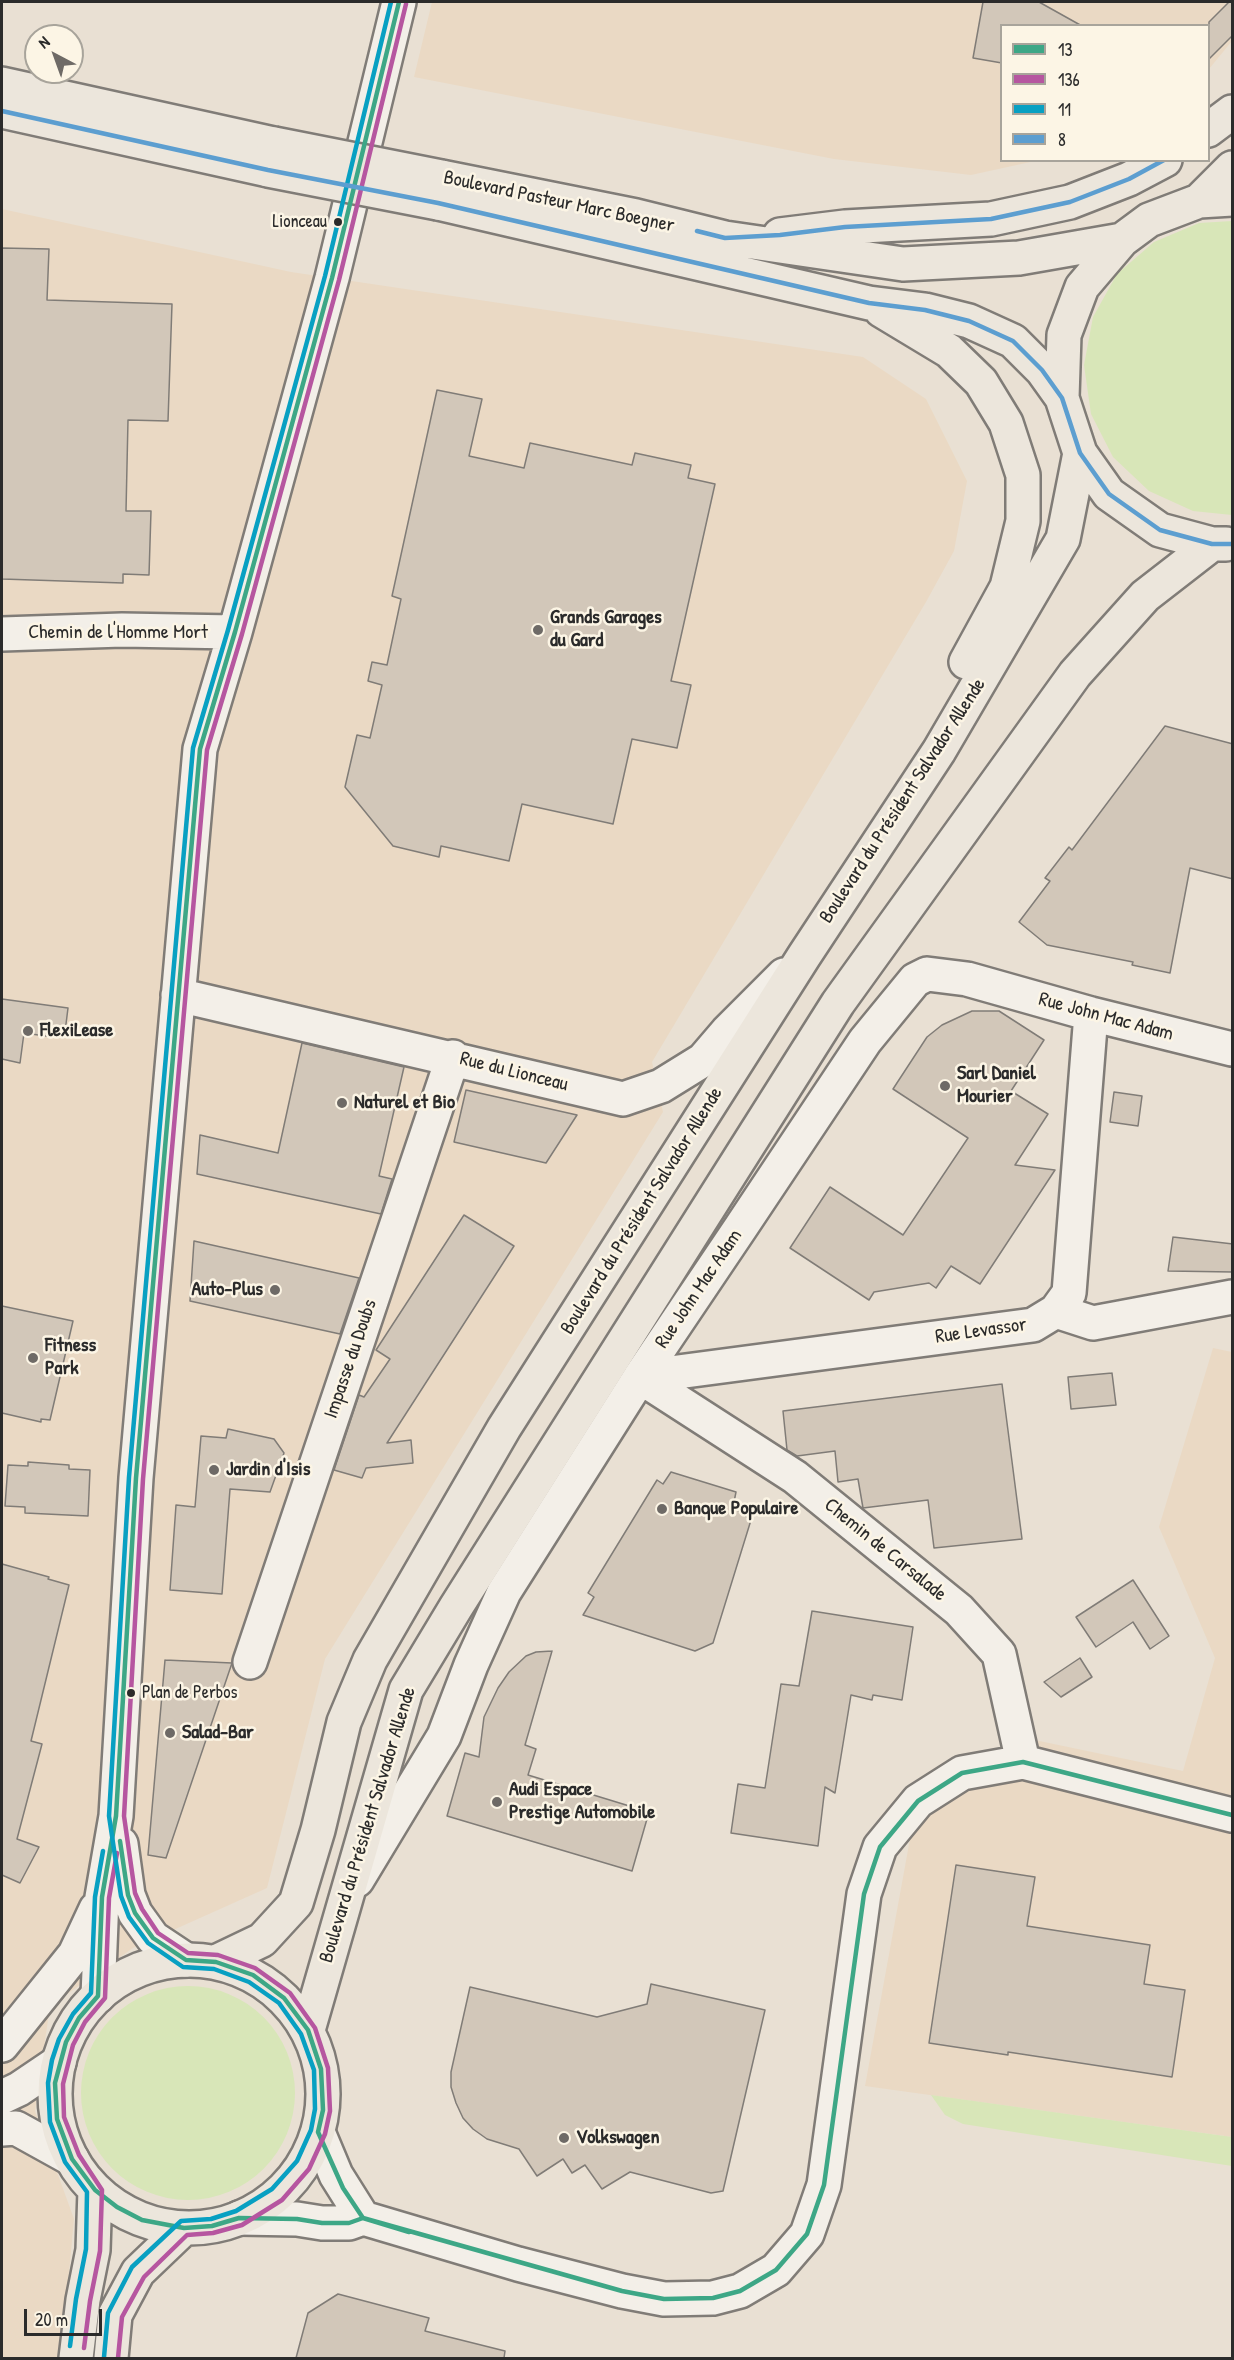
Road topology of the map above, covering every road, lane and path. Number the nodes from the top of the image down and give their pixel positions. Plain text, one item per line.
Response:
1 (399, 2) edge
2 (2, 84) edge
3 (2, 111) edge
4 (1233, 112) edge
5 (1210, 129) edge
6 (271, 157) junction
7 (1161, 162) edge
8 (1233, 168) edge
9 (440, 190) junction
10 (1233, 199) edge
11 (1199, 201) junction
12 (725, 238) junction
13 (1122, 240) junction
14 (869, 303) junction
15 (1062, 398) junction
16 (1080, 453) junction
17 (1222, 544) edge
18 (235, 632) junction
19 (2, 634) edge
20 (939, 752) junction
21 (804, 956) junction
22 (178, 995) junction
23 (1091, 1014) junction
24 (1233, 1049) edge
25 (453, 1057) junction
26 (1233, 1297) edge
27 (1056, 1311) junction
28 (640, 1377) junction
29 (250, 1662) dead end
30 (1023, 1762) junction
31 (1233, 1815) edge
32 (116, 1816) junction
33 (102, 1897) junction
34 (345, 1899) junction
35 (201, 1961) junction
36 (98, 1996) junction
37 (308, 2030) junction
38 (2, 2045) edge
39 (59, 2062) junction
40 (2, 2097) edge
41 (2, 2129) edge
42 (318, 2132) junction
43 (72, 2159) junction
44 (95, 2190) junction
45 (239, 2218) junction
46 (363, 2218) junction
47 (184, 2228) junction
48 (76, 2358) edge
49 (111, 2358) edge

1 - 18 street
2 - 6 main road, Boulevard Pasteur Marc Boegner
3 - 6 main road, Boulevard Pasteur Marc Boegner
4 - 5 main road
6 - 9 main road, Boulevard Pasteur Marc Boegner, bridge
7 - 12 main road
8 - 11 main road
9 - 12 main road, Boulevard Pasteur Marc Boegner
9 - 14 main road, Boulevard Pasteur Marc Boegner
10 - 11 main road
11 - 13 main road
12 - 13 main road, Boulevard Pasteur Marc Boegner
13 - 15 main road
14 - 15 main road, Boulevard Pasteur Marc Boegner
14 - 20 main road
15 - 16 main road
16 - 17 main road
16 - 20 main road, Boulevard du Président Salvador Allende
17 - 34 main road, Boulevard du Président Salvador Allende
18 - 19 street, Chemin de l'Homme Mort
18 - 22 street
20 - 21 main road, Boulevard du Président Salvador Allende
21 - 25 street, Rue du Lionceau
21 - 35 main road, Boulevard du Président Salvador Allende
22 - 25 street, Rue du Lionceau
22 - 32 street
23 - 24 street, Rue John Mac Adam
23 - 27 street
23 - 28 street, Rue John Mac Adam
25 - 29 street, Impasse du Doubs
26 - 27 street
27 - 28 street, Rue Levassor
28 - 30 street, Chemin de Carsalade
28 - 34 street, Rue John Mac Adam
30 - 31 street
30 - 46 street
32 - 33 street
32 - 35 street
33 - 36 street
33 - 38 street
34 - 37 main road, Boulevard du Président Salvador Allende
35 - 36 main road
35 - 37 main road
36 - 39 main road
37 - 42 main road
39 - 40 street
39 - 43 main road
41 - 43 street
42 - 45 main road
42 - 46 street
43 - 44 main road
44 - 47 main road
44 - 48 main road
45 - 46 street
45 - 47 main road
47 - 49 main road

